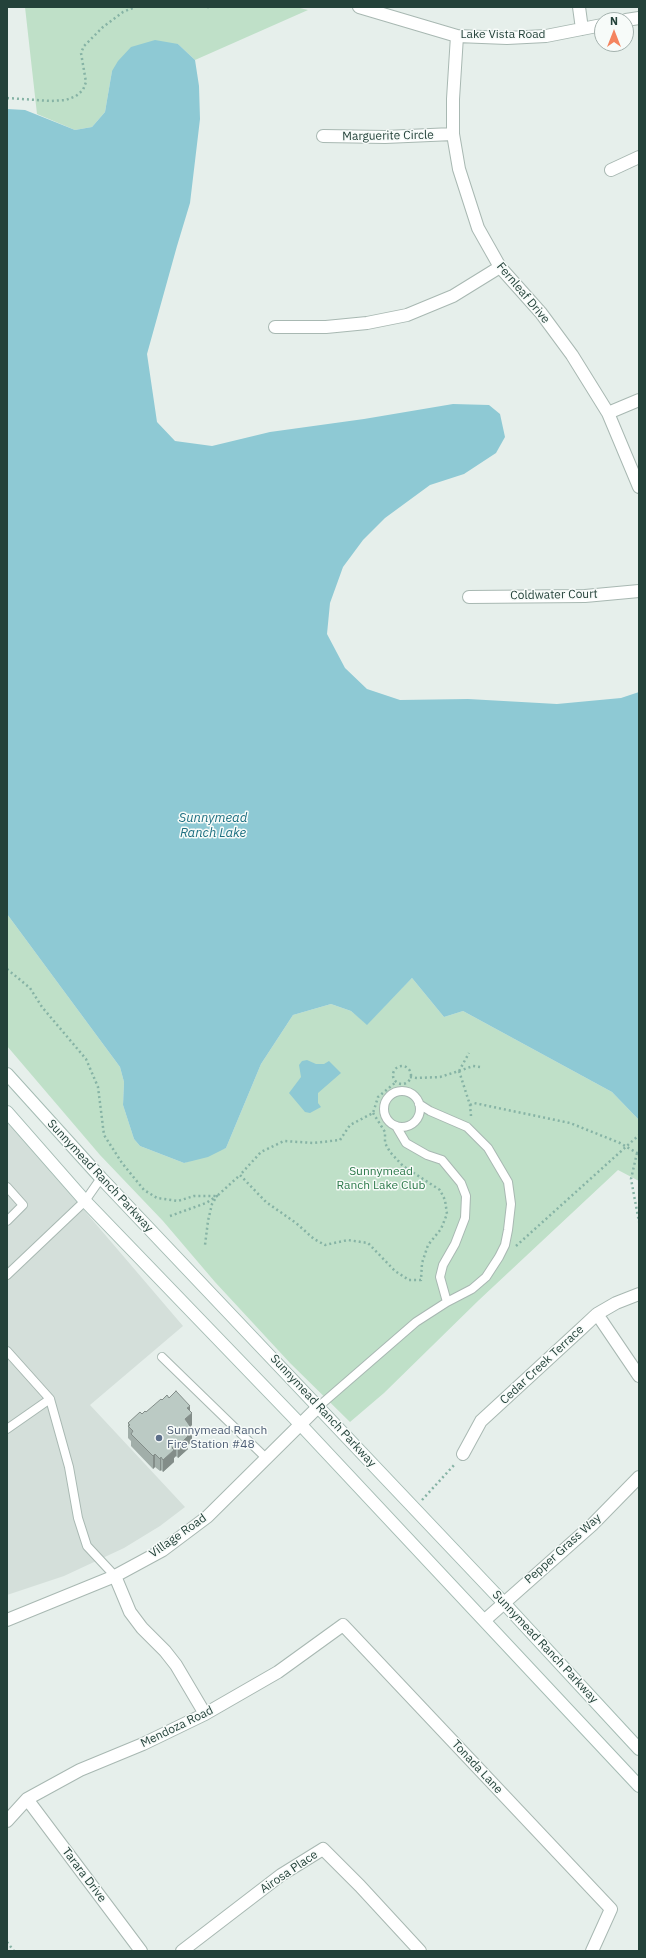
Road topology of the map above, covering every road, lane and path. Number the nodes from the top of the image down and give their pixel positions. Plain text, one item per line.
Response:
1 (135, 7) edge
2 (206, 7) edge
3 (212, 7) edge
4 (359, 7) edge
5 (579, 7) edge
6 (594, 27) edge
7 (582, 29) junction
8 (457, 36) junction
9 (7, 98) edge
10 (454, 134) junction
11 (323, 136) dead end
12 (639, 157) edge
13 (611, 170) dead end
14 (500, 267) junction
15 (275, 326) dead end
16 (639, 400) edge
17 (608, 413) junction
18 (639, 487) edge
19 (639, 591) edge
20 (469, 596) dead end
21 (7, 969) edge
22 (469, 1053) dead end
23 (480, 1067) dead end
24 (459, 1071) junction
25 (7, 1074) edge
26 (410, 1077) junction
27 (396, 1082) junction
28 (420, 1104) junction
29 (470, 1105) junction
30 (7, 1112) edge
31 (373, 1112) junction
32 (471, 1116) dead end
33 (396, 1126) junction
34 (639, 1135) edge
35 (627, 1147) junction
36 (638, 1154) edge
37 (240, 1175) junction
38 (101, 1178) junction
39 (7, 1187) edge
40 (217, 1196) junction
41 (85, 1201) junction
42 (170, 1216) dead end
43 (7, 1221) edge
44 (639, 1222) edge
45 (205, 1245) dead end
46 (514, 1247) dead end
47 (7, 1275) edge
48 (639, 1294) edge
49 (448, 1302) junction
50 (597, 1314) junction
51 (7, 1352) edge
52 (162, 1357) dead end
53 (639, 1376) edge
54 (50, 1399) junction
55 (318, 1406) junction
56 (300, 1424) junction
57 (7, 1429) edge
58 (463, 1454) joint
59 (266, 1458) junction
60 (639, 1477) edge
61 (414, 1508) junction
62 (115, 1576) junction
63 (504, 1602) junction
64 (7, 1620) edge
65 (485, 1620) junction
66 (343, 1624) joint
67 (205, 1714) junction
68 (639, 1749) edge
69 (639, 1786) edge
70 (27, 1799) junction
71 (7, 1821) edge
72 (7, 1942) edge
73 (14, 1951) edge
74 (141, 1951) edge
75 (182, 1951) edge
76 (420, 1951) edge
77 (592, 1951) edge

1 - 9 path
2 - 3 path
4 - 8 street, Lake Vista Road
5 - 7 street
6 - 7 street, Lake Vista Road
7 - 8 street, Lake Vista Road
8 - 10 street, Fernleaf Drive
10 - 11 street, Marguerite Circle
10 - 14 street, Fernleaf Drive
12 - 13 street
14 - 15 street
14 - 17 street, Fernleaf Drive
16 - 17 street
17 - 18 street, Fernleaf Drive
19 - 20 street, Coldwater Court
21 - 40 path
22 - 24 path
23 - 24 path
24 - 26 path
24 - 29 path
25 - 38 street, Sunnymead Ranch Parkway
26 - 27 path
26 - 27 path
27 - 31 path
28 - 33 lane
28 - 33 lane
28 - 49 lane
29 - 32 path
29 - 35 path
30 - 41 street
31 - 37 path
31 - 37 path
33 - 49 lane
34 - 35 path
35 - 36 path
35 - 46 path
36 - 44 path
37 - 40 path
38 - 41 lane
38 - 55 street, Sunnymead Ranch Parkway
39 - 43 lane
40 - 42 path
40 - 45 path
41 - 47 lane
41 - 56 street
48 - 50 street, Cedar Creek Terrace
49 - 55 lane
50 - 53 street
50 - 58 street, Cedar Creek Terrace
51 - 54 lane
52 - 59 lane
54 - 57 lane
54 - 62 lane
55 - 56 street, Village Road
55 - 61 street, Sunnymead Ranch Parkway
56 - 59 street, Village Road
56 - 65 street
58 - 61 path
59 - 62 street, Village Road
60 - 63 street, Pepper Grass Way
61 - 63 street, Sunnymead Ranch Parkway
62 - 64 street, Village Road
62 - 67 street
63 - 65 street, Pepper Grass Way
63 - 68 street, Sunnymead Ranch Parkway
65 - 69 street
66 - 67 street, Mendoza Road
66 - 77 street, Tonada Lane
67 - 70 street, Mendoza Road
70 - 71 street, Mendoza Road
70 - 74 street, Tarara Drive
72 - 73 path
75 - 76 street, Airosa Place

